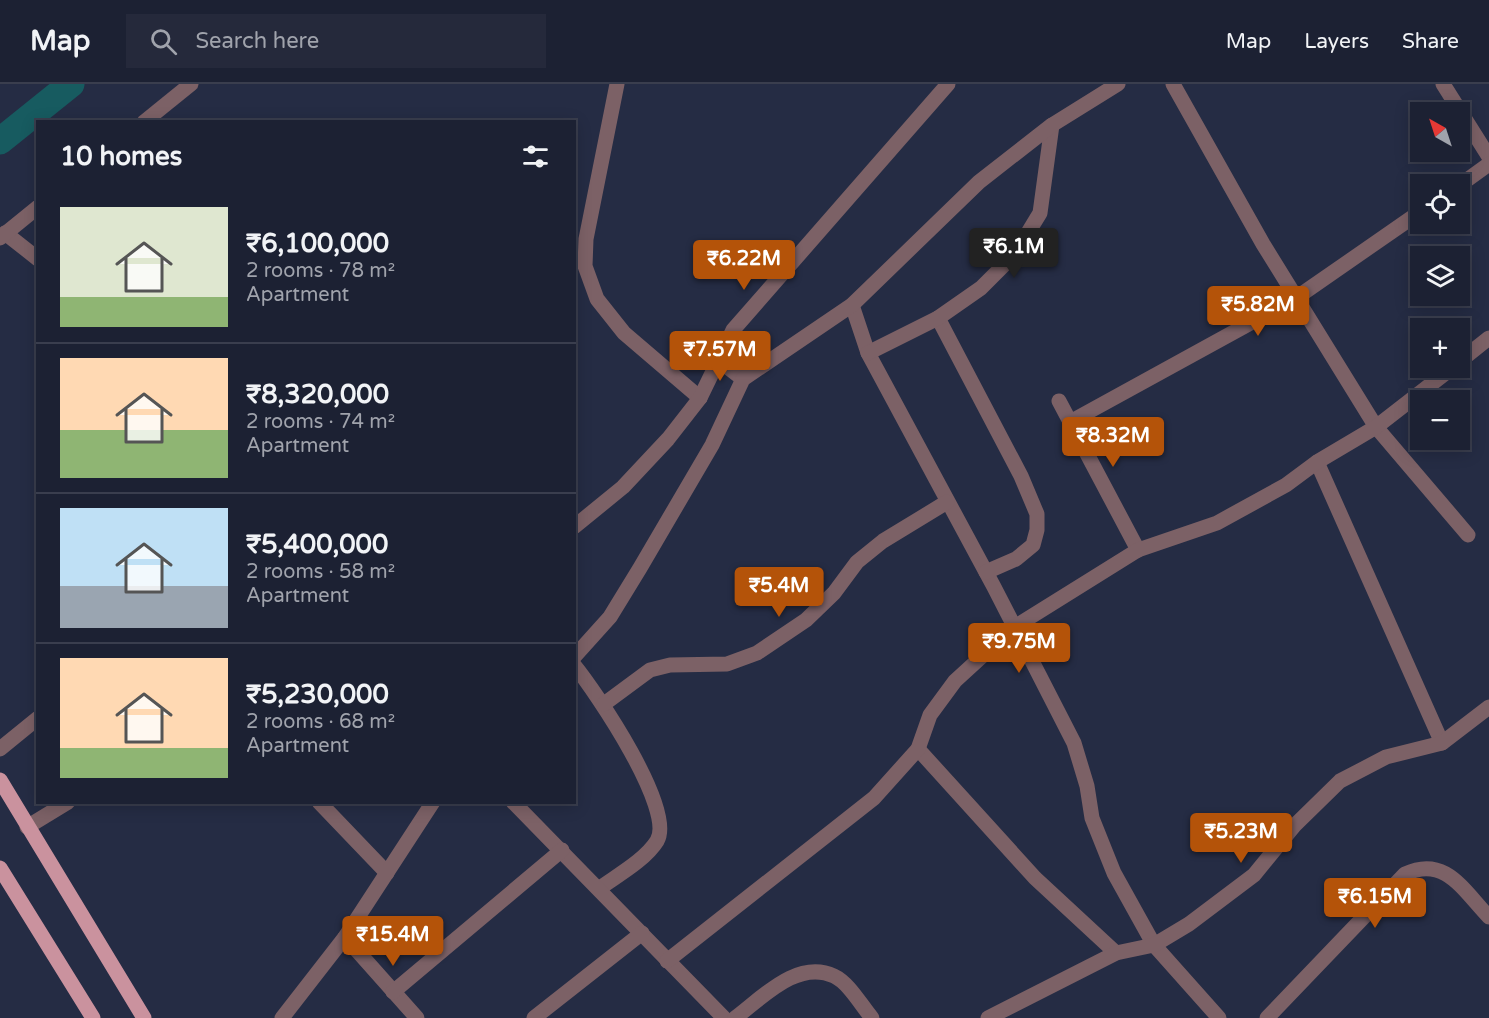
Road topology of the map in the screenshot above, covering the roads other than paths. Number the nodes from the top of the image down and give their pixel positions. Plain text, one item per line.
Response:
1 (191, 84) edge
2 (617, 84) edge
3 (948, 84) edge
4 (1118, 84) edge
5 (1173, 84) edge
6 (1443, 84) edge
7 (146, 120) edge
8 (1052, 125) junction
9 (1489, 158) edge
10 (1489, 164) edge
11 (1470, 178) edge
12 (36, 209) edge
13 (1410, 219) edge
14 (3, 235) edge
15 (36, 258) edge
16 (1296, 298) junction
17 (852, 305) junction
18 (938, 318) junction
19 (1489, 338) edge
20 (868, 353) junction
21 (1470, 354) edge
22 (717, 359) junction
23 (1439, 378) edge
24 (743, 379) junction
25 (700, 398) junction
26 (1059, 401) dead end
27 (1070, 422) junction
28 (1376, 427) junction
29 (1317, 462) junction
30 (947, 502) junction
31 (576, 526) edge
32 (1468, 535) dead end
33 (1138, 550) junction
34 (986, 572) junction
35 (1013, 628) junction
36 (576, 655) edge
37 (576, 668) edge
38 (604, 704) junction
39 (1489, 707) edge
40 (36, 720) edge
41 (1442, 743) junction
42 (0, 749) edge
43 (918, 749) junction
44 (0, 780) edge
45 (65, 804) edge
46 (321, 804) edge
47 (432, 804) edge
48 (515, 804) edge
49 (27, 827) junction
50 (562, 850) junction
51 (0, 868) edge
52 (387, 873) junction
53 (600, 888) junction
54 (1489, 918) edge
55 (642, 933) junction
56 (345, 937) junction
57 (1154, 945) junction
58 (1116, 953) junction
59 (667, 961) junction
60 (393, 992) junction
61 (994, 1017) edge
62 (93, 1018) edge
63 (144, 1018) edge
64 (282, 1018) edge
65 (417, 1018) edge
66 (534, 1018) edge
67 (724, 1018) edge
68 (735, 1018) edge
69 (872, 1018) edge
70 (1219, 1018) edge
71 (1267, 1018) edge

1 - 7 street
2 - 25 street
3 - 22 street
4 - 8 street
5 - 16 street
6 - 9 street
8 - 17 street
8 - 18 street
10 - 11 street
12 - 14 street
13 - 16 street
14 - 15 street
16 - 27 street
16 - 28 street
17 - 20 street
17 - 24 street
18 - 20 street
18 - 34 street
19 - 21 street
20 - 30 street
22 - 24 street
22 - 25 street
23 - 28 street
24 - 36 street
25 - 31 street
26 - 27 street
27 - 33 street
28 - 29 street
28 - 32 street
29 - 33 street
29 - 41 street
30 - 34 street
30 - 38 street
33 - 35 street
34 - 35 street
35 - 43 street
35 - 57 street
37 - 38 street
38 - 53 street
39 - 41 street
40 - 42 street
41 - 57 street
43 - 58 street
43 - 59 street
44 - 49 main road
45 - 49 street
46 - 52 street
47 - 52 street
48 - 50 street
49 - 63 main road
50 - 53 street
50 - 60 street
51 - 62 main road
52 - 56 street
53 - 55 street
54 - 71 street
55 - 59 street
55 - 66 street
56 - 60 street
56 - 64 street
57 - 58 street
57 - 70 street
58 - 61 street
59 - 67 street
60 - 65 street
68 - 69 street

